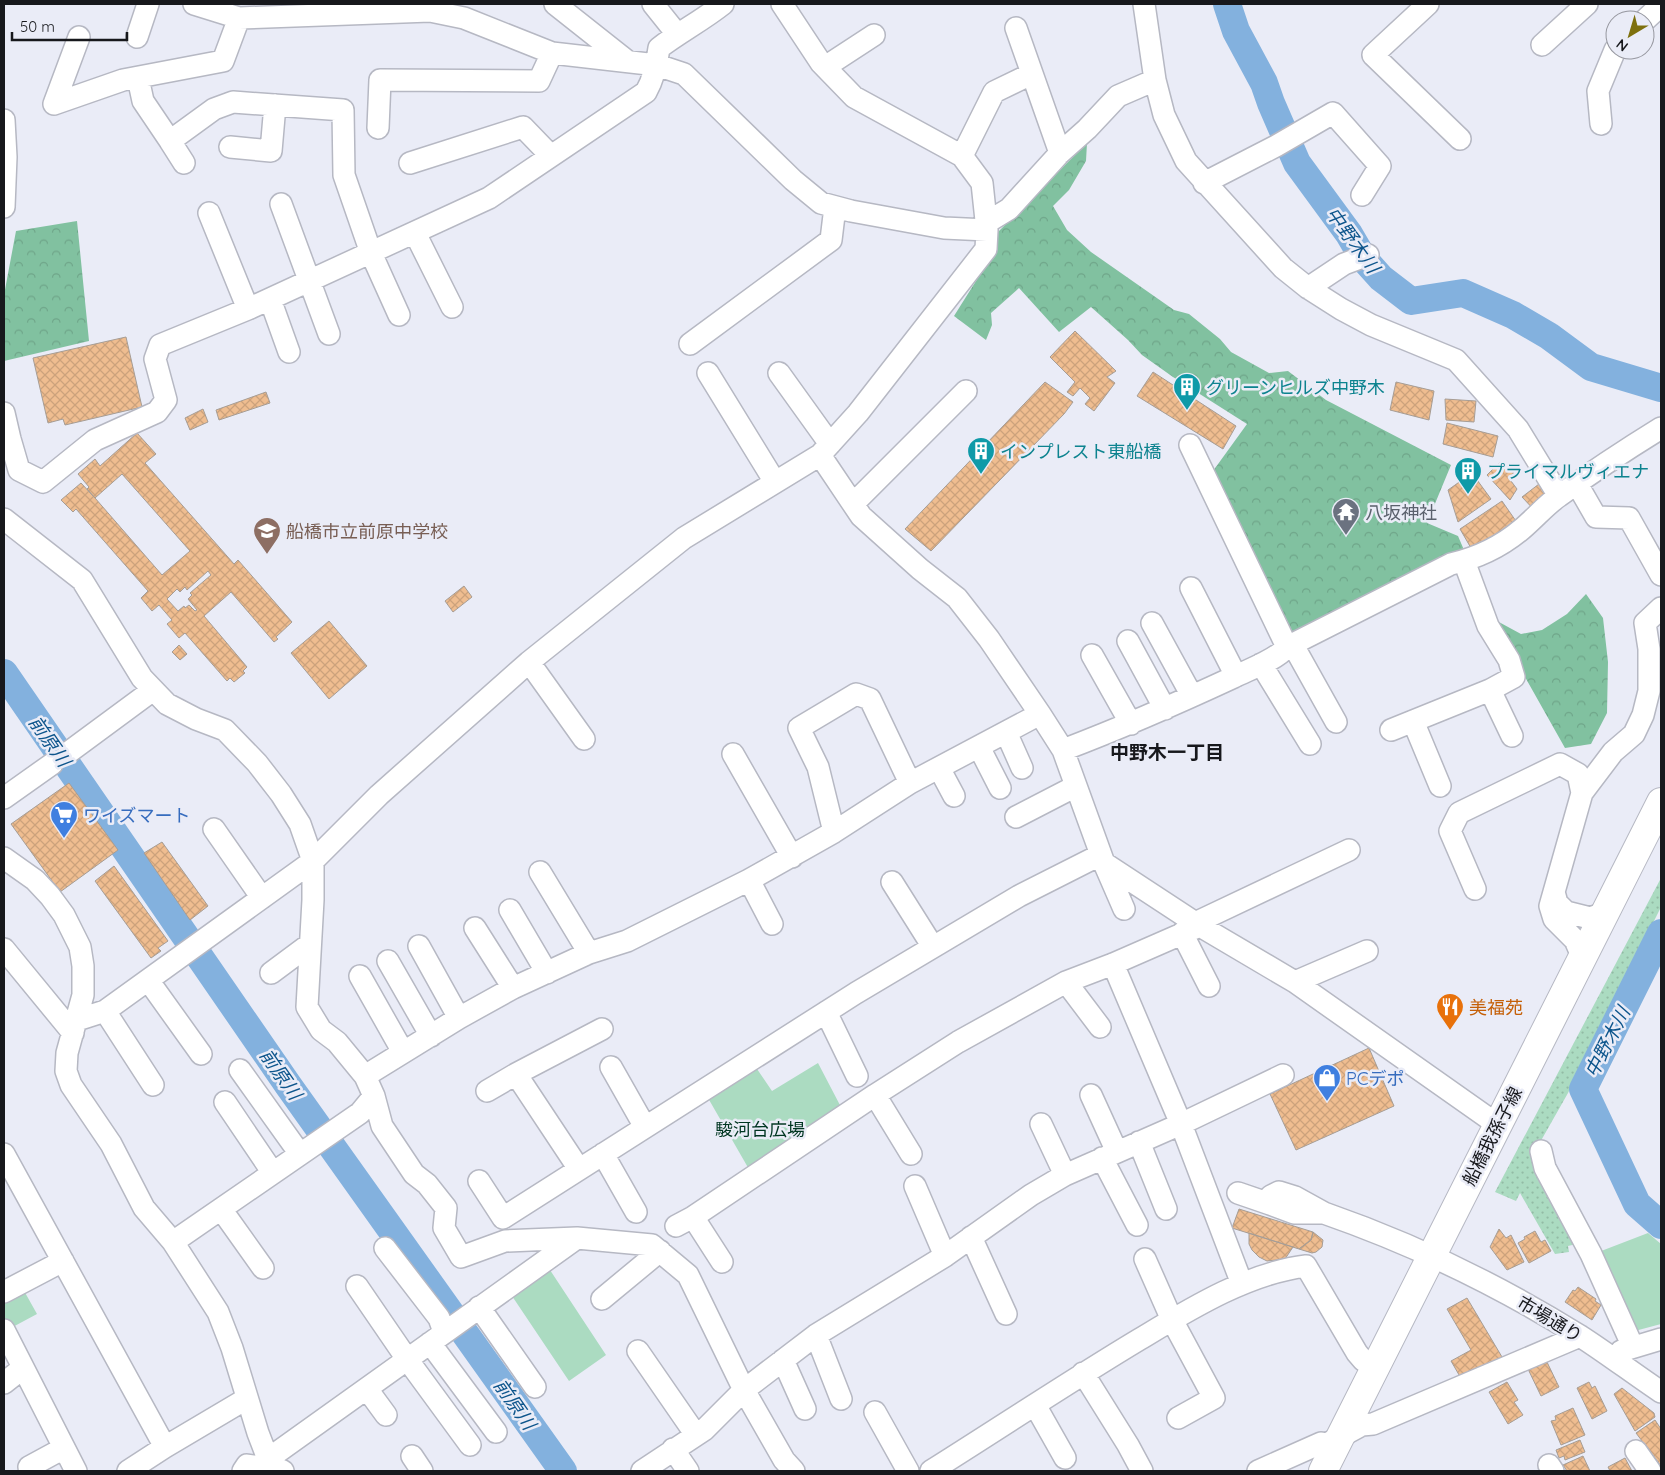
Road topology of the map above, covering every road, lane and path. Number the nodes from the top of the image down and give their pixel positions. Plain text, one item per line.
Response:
1 (148, 4) edge
2 (194, 4) edge
3 (555, 4) edge
4 (653, 4) edge
5 (782, 4) edge
6 (1144, 4) edge
7 (1428, 4) edge
8 (1587, 4) edge
9 (713, 7) edge
10 (425, 8) edge
11 (239, 18) junction
12 (1016, 28) dead end
13 (677, 34) junction
14 (874, 35) dead end
15 (78, 37) dead end
16 (137, 37) dead end
17 (1542, 45) dead end
18 (552, 53) junction
19 (1611, 60) edge
20 (627, 61) junction
21 (657, 65) junction
22 (825, 67) junction
23 (1031, 74) junction
24 (138, 78) junction
25 (1155, 80) junction
26 (275, 105) junction
27 (4, 120) edge
28 (1601, 124) dead end
29 (378, 128) dead end
30 (1460, 139) dead end
31 (170, 141) junction
32 (230, 147) dead end
33 (1060, 153) junction
34 (551, 156) junction
35 (962, 156) junction
36 (5, 157) edge
37 (410, 162) dead end
38 (184, 163) dead end
39 (1204, 183) junction
40 (1362, 195) dead end
41 (281, 204) dead end
42 (4, 207) edge
43 (835, 207) junction
44 (208, 213) dead end
45 (987, 226) junction
46 (415, 233) junction
47 (371, 253) junction
48 (1362, 257) dead end
49 (309, 282) junction
50 (1308, 288) junction
51 (270, 299) junction
52 (452, 307) dead end
53 (248, 309) junction
54 (399, 315) dead end
55 (329, 334) dead end
56 (690, 344) dead end
57 (289, 352) dead end
58 (708, 373) dead end
59 (780, 373) dead end
60 (966, 392) dead end
61 (4, 413) edge
62 (1661, 428) edge
63 (1190, 445) dead end
64 (825, 449) junction
65 (775, 482) junction
66 (1577, 484) junction
67 (1559, 496) junction
68 (853, 504) junction
69 (4, 519) edge
70 (1464, 561) junction
71 (1661, 575) edge
72 (1191, 588) dead end
73 (1661, 608) edge
74 (1152, 623) dead end
75 (1128, 641) dead end
76 (1290, 646) junction
77 (1092, 655) dead end
78 (529, 662) junction
79 (1261, 664) junction
80 (1236, 676) junction
81 (153, 690) junction
82 (1490, 690) junction
83 (1192, 696) junction
84 (1165, 709) junction
85 (1040, 714) junction
86 (1413, 721) junction
87 (1336, 722) dead end
88 (1131, 724) junction
89 (1391, 730) dead end
90 (1006, 732) junction
91 (1512, 736) dead end
92 (584, 739) dead end
93 (1310, 744) dead end
94 (979, 747) junction
95 (1062, 750) junction
96 (733, 754) dead end
97 (939, 768) junction
98 (1022, 768) dead end
99 (910, 783) junction
100 (1076, 786) junction
101 (1440, 786) dead end
102 (1000, 788) dead end
103 (1582, 792) junction
104 (954, 796) dead end
105 (4, 798) edge
106 (1661, 802) edge
107 (1016, 817) dead end
108 (214, 829) dead end
109 (834, 832) junction
110 (1349, 850) dead end
111 (792, 857) junction
112 (4, 858) edge
113 (1102, 859) junction
114 (314, 861) junction
115 (540, 872) dead end
116 (749, 880) junction
117 (892, 882) dead end
118 (1475, 889) dead end
119 (1554, 889) junction
120 (262, 898) junction
121 (1124, 909) dead end
122 (510, 910) dead end
123 (1605, 913) junction
124 (772, 924) dead end
125 (1192, 927) junction
126 (475, 928) dead end
127 (310, 944) junction
128 (419, 946) dead end
129 (933, 947) junction
130 (4, 949) edge
131 (1367, 951) dead end
132 (589, 953) junction
133 (1582, 956) junction
134 (388, 961) dead end
135 (1113, 964) junction
136 (270, 973) dead end
137 (547, 974) junction
138 (360, 976) dead end
139 (148, 980) junction
140 (1066, 982) junction
141 (1296, 982) junction
142 (1209, 986) dead end
143 (513, 988) junction
144 (104, 1011) junction
145 (826, 1012) junction
146 (459, 1018) junction
147 (75, 1026) junction
148 (1100, 1027) dead end
149 (602, 1029) dead end
150 (431, 1036) junction
151 (403, 1052) junction
152 (201, 1054) dead end
153 (611, 1067) dead end
154 (240, 1070) dead end
155 (516, 1074) junction
156 (1283, 1075) dead end
157 (366, 1076) junction
158 (857, 1076) dead end
159 (153, 1085) dead end
160 (487, 1091) dead end
161 (875, 1095) junction
162 (1091, 1095) dead end
163 (374, 1096) junction
164 (225, 1102) dead end
165 (1041, 1124) dead end
166 (1181, 1124) junction
167 (1498, 1125) junction
168 (645, 1127) junction
169 (1139, 1142) junction
170 (308, 1149) junction
171 (1541, 1151) dead end
172 (4, 1154) edge
173 (603, 1154) junction
174 (911, 1154) dead end
175 (1110, 1155) junction
176 (579, 1169) junction
177 (273, 1173) junction
178 (1065, 1175) junction
179 (479, 1181) dead end
180 (915, 1186) dead end
181 (1238, 1193) dead end
182 (222, 1209) junction
183 (1166, 1209) dead end
184 (636, 1212) dead end
185 (1137, 1226) dead end
186 (971, 1237) junction
187 (577, 1238) junction
188 (173, 1242) junction
189 (385, 1248) dead end
190 (660, 1251) junction
191 (945, 1256) junction
192 (1432, 1257) junction
193 (1145, 1259) dead end
194 (62, 1261) junction
195 (722, 1262) dead end
196 (262, 1268) dead end
197 (1242, 1284) junction
198 (357, 1286) dead end
199 (4, 1292) edge
200 (602, 1299) dead end
201 (1006, 1314) dead end
202 (1172, 1320) junction
203 (453, 1326) junction
204 (4, 1330) edge
205 (816, 1335) junction
206 (1580, 1336) junction
207 (1661, 1339) edge
208 (1633, 1347) junction
209 (638, 1352) dead end
210 (1607, 1355) junction
211 (407, 1360) junction
212 (783, 1360) junction
213 (23, 1368) junction
214 (1374, 1368) junction
215 (1083, 1373) junction
216 (4, 1383) edge
217 (535, 1387) dead end
218 (367, 1389) junction
219 (744, 1390) junction
220 (1661, 1392) edge
221 (246, 1399) junction
222 (841, 1399) dead end
223 (1035, 1406) junction
224 (805, 1409) dead end
225 (876, 1412) dead end
226 (386, 1415) dead end
227 (1178, 1418) dead end
228 (496, 1432) dead end
229 (696, 1435) junction
230 (1341, 1436) junction
231 (470, 1445) dead end
232 (165, 1447) junction
233 (64, 1448) junction
234 (673, 1449) junction
235 (1636, 1451) dead end
236 (1065, 1458) dead end
237 (275, 1466) edge
238 (29, 1467) dead end
239 (76, 1471) edge
240 (128, 1471) edge
241 (243, 1471) edge
242 (642, 1471) edge
243 (688, 1471) edge
244 (794, 1471) edge
245 (908, 1471) edge
246 (932, 1471) edge
247 (1142, 1471) edge
248 (1258, 1471) edge
249 (1323, 1471) edge
250 (1650, 1471) edge

1 - 16 street
2 - 11 street
3 - 20 street
4 - 13 street
5 - 22 street
6 - 25 street
7 - 30 street
8 - 17 street
9 - 13 street
10 - 11 street
10 - 18 street
11 - 24 street
12 - 23 street
13 - 21 street
14 - 22 street
15 - 24 street
18 - 20 street
18 - 29 street
19 - 28 street
20 - 21 street
21 - 34 street
21 - 43 street
22 - 35 street
23 - 33 street
23 - 35 street
24 - 31 street
25 - 33 street
25 - 39 street
26 - 31 street
26 - 32 street
26 - 47 street
27 - 36 street
31 - 38 street
33 - 45 street
34 - 37 street
34 - 46 street
35 - 45 street
36 - 42 street
39 - 40 street
39 - 50 street
41 - 49 street
43 - 45 street
43 - 56 street
44 - 53 street
45 - 64 street
46 - 47 street
46 - 52 street
47 - 49 street
47 - 54 street
48 - 50 street
49 - 51 street
49 - 55 street
50 - 67 street
51 - 53 street
51 - 57 street
53 - 61 street
58 - 65 street
59 - 64 street
60 - 68 street
62 - 66 street
63 - 76 street
64 - 65 street
64 - 68 street
65 - 78 street
66 - 67 street
66 - 71 street
67 - 70 street
68 - 85 street
69 - 81 street
70 - 76 street
70 - 82 street
72 - 80 street
73 - 103 street
74 - 83 street
75 - 84 street
76 - 79 street
76 - 87 street
77 - 88 street
78 - 92 street
78 - 114 street
79 - 80 street
79 - 93 street
80 - 83 street
81 - 105 street
81 - 114 street
82 - 86 street
82 - 91 street
83 - 84 street
84 - 88 street
85 - 90 street
85 - 95 street
86 - 89 street
86 - 101 street
88 - 95 street
90 - 94 street
90 - 98 street
94 - 97 street
94 - 102 street
95 - 100 street
96 - 111 street
97 - 99 street
97 - 104 street
99 - 109 street
99 - 109 street
100 - 107 street
100 - 113 street
103 - 118 street
103 - 119 street
106 - 123 main road, 船橋我孫子線
108 - 120 street
109 - 111 street
110 - 125 street
111 - 116 street
112 - 147 street
113 - 121 street
113 - 125 street
113 - 129 street
114 - 120 street
114 - 127 street
115 - 132 street
116 - 124 street
116 - 132 street
117 - 129 street
119 - 123 street
119 - 133 street
120 - 139 street
122 - 137 street
123 - 133 main road, 船橋我孫子線
125 - 135 street
125 - 141 street
125 - 142 street
126 - 143 street
127 - 136 street
127 - 157 street
128 - 146 street
129 - 145 street
130 - 147 street
131 - 141 street
132 - 137 street
133 - 167 main road, 船橋我孫子線
134 - 150 street
135 - 140 street
135 - 166 street
137 - 143 street
138 - 151 street
139 - 144 street
139 - 152 street
140 - 148 street
140 - 161 street
141 - 167 street
143 - 146 street
144 - 147 street
144 - 159 street
145 - 158 street
145 - 168 street
146 - 150 street
147 - 188 street
149 - 155 street
150 - 151 street
151 - 157 street
153 - 168 street
154 - 170 street
155 - 160 street
155 - 176 street
156 - 166 street
157 - 163 street
161 - 174 street
161 - 195 street
162 - 175 street
163 - 170 street
163 - 187 street
164 - 177 street
165 - 178 street
166 - 169 street
166 - 197 street
167 - 192 main road, 船橋我孫子線
168 - 173 street
169 - 175 street
169 - 183 street
170 - 177 street
171 - 208 street
172 - 194 street
173 - 176 street
173 - 184 street
175 - 178 street
175 - 185 street
176 - 179 street
177 - 182 street
178 - 186 street
180 - 191 street
181 - 192 street, 市場通り
182 - 188 street
182 - 196 street
186 - 191 street
186 - 201 street
187 - 190 street
187 - 203 street
188 - 221 street
189 - 203 street
190 - 200 street
190 - 219 street
191 - 205 street
192 - 206 street, 市場通り
192 - 214 main road, 船橋我孫子線
193 - 202 street
194 - 199 street
194 - 232 street
197 - 202 street
197 - 214 street
198 - 211 street
202 - 215 street
202 - 227 street
203 - 211 street
203 - 217 street
203 - 228 street
204 - 213 street
205 - 212 street
205 - 222 street
206 - 210 street, 市場通り
206 - 230 street
207 - 208 street
208 - 210 street
209 - 229 street
210 - 220 street, 市場通り
211 - 218 street
211 - 231 street
212 - 219 street
212 - 224 street
213 - 216 street
213 - 233 street
214 - 230 main road, 船橋我孫子線
215 - 223 street
215 - 247 street
218 - 226 street
218 - 237 street
219 - 229 street
219 - 244 street
221 - 232 street
221 - 237 street
223 - 236 street
223 - 246 street
225 - 245 street
229 - 234 street
230 - 248 street
230 - 249 main road, 船橋我孫子線
232 - 240 street
233 - 238 street
233 - 239 street
234 - 242 street
234 - 243 street
235 - 250 street
237 - 241 street

